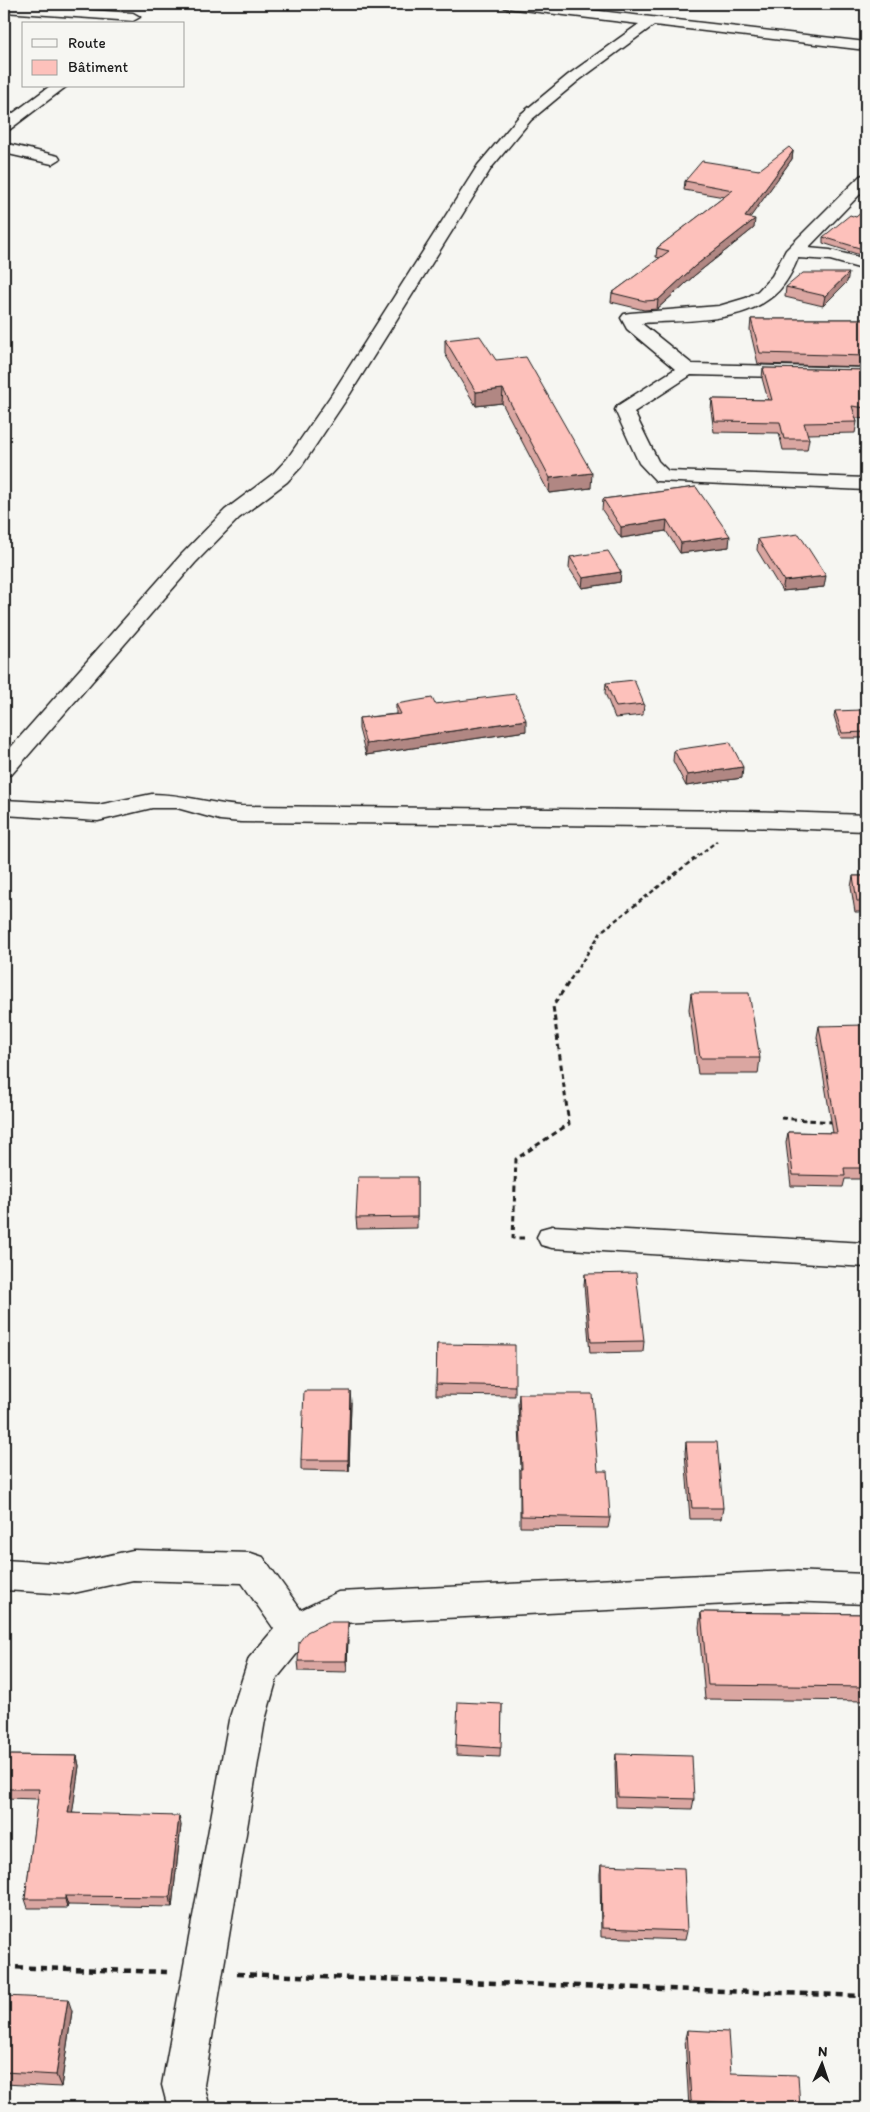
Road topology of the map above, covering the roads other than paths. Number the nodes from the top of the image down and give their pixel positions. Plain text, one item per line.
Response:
1 (506, 4) edge
2 (4, 8) edge
3 (134, 16) edge
4 (653, 20) junction
5 (866, 46) edge
6 (57, 88) edge
7 (4, 127) edge
8 (4, 148) edge
9 (52, 159) dead end
10 (866, 179) edge
11 (792, 254) junction
12 (866, 265) edge
13 (866, 275) edge
14 (847, 276) edge
15 (687, 369) junction
16 (866, 374) edge
17 (866, 484) edge
18 (4, 769) edge
19 (4, 808) edge
20 (866, 823) edge
21 (552, 1237) road end
22 (866, 1255) edge
23 (4, 1574) edge
24 (866, 1589) edge
25 (295, 1630) junction
26 (189, 2108) edge

1 - 4 street
2 - 3 street
4 - 5 street
4 - 18 street
6 - 7 street
8 - 9 street
10 - 11 street
11 - 12 street
11 - 15 street
13 - 14 street
15 - 16 street
15 - 17 street
19 - 20 street
21 - 22 street
23 - 25 street
24 - 25 street
25 - 26 street

